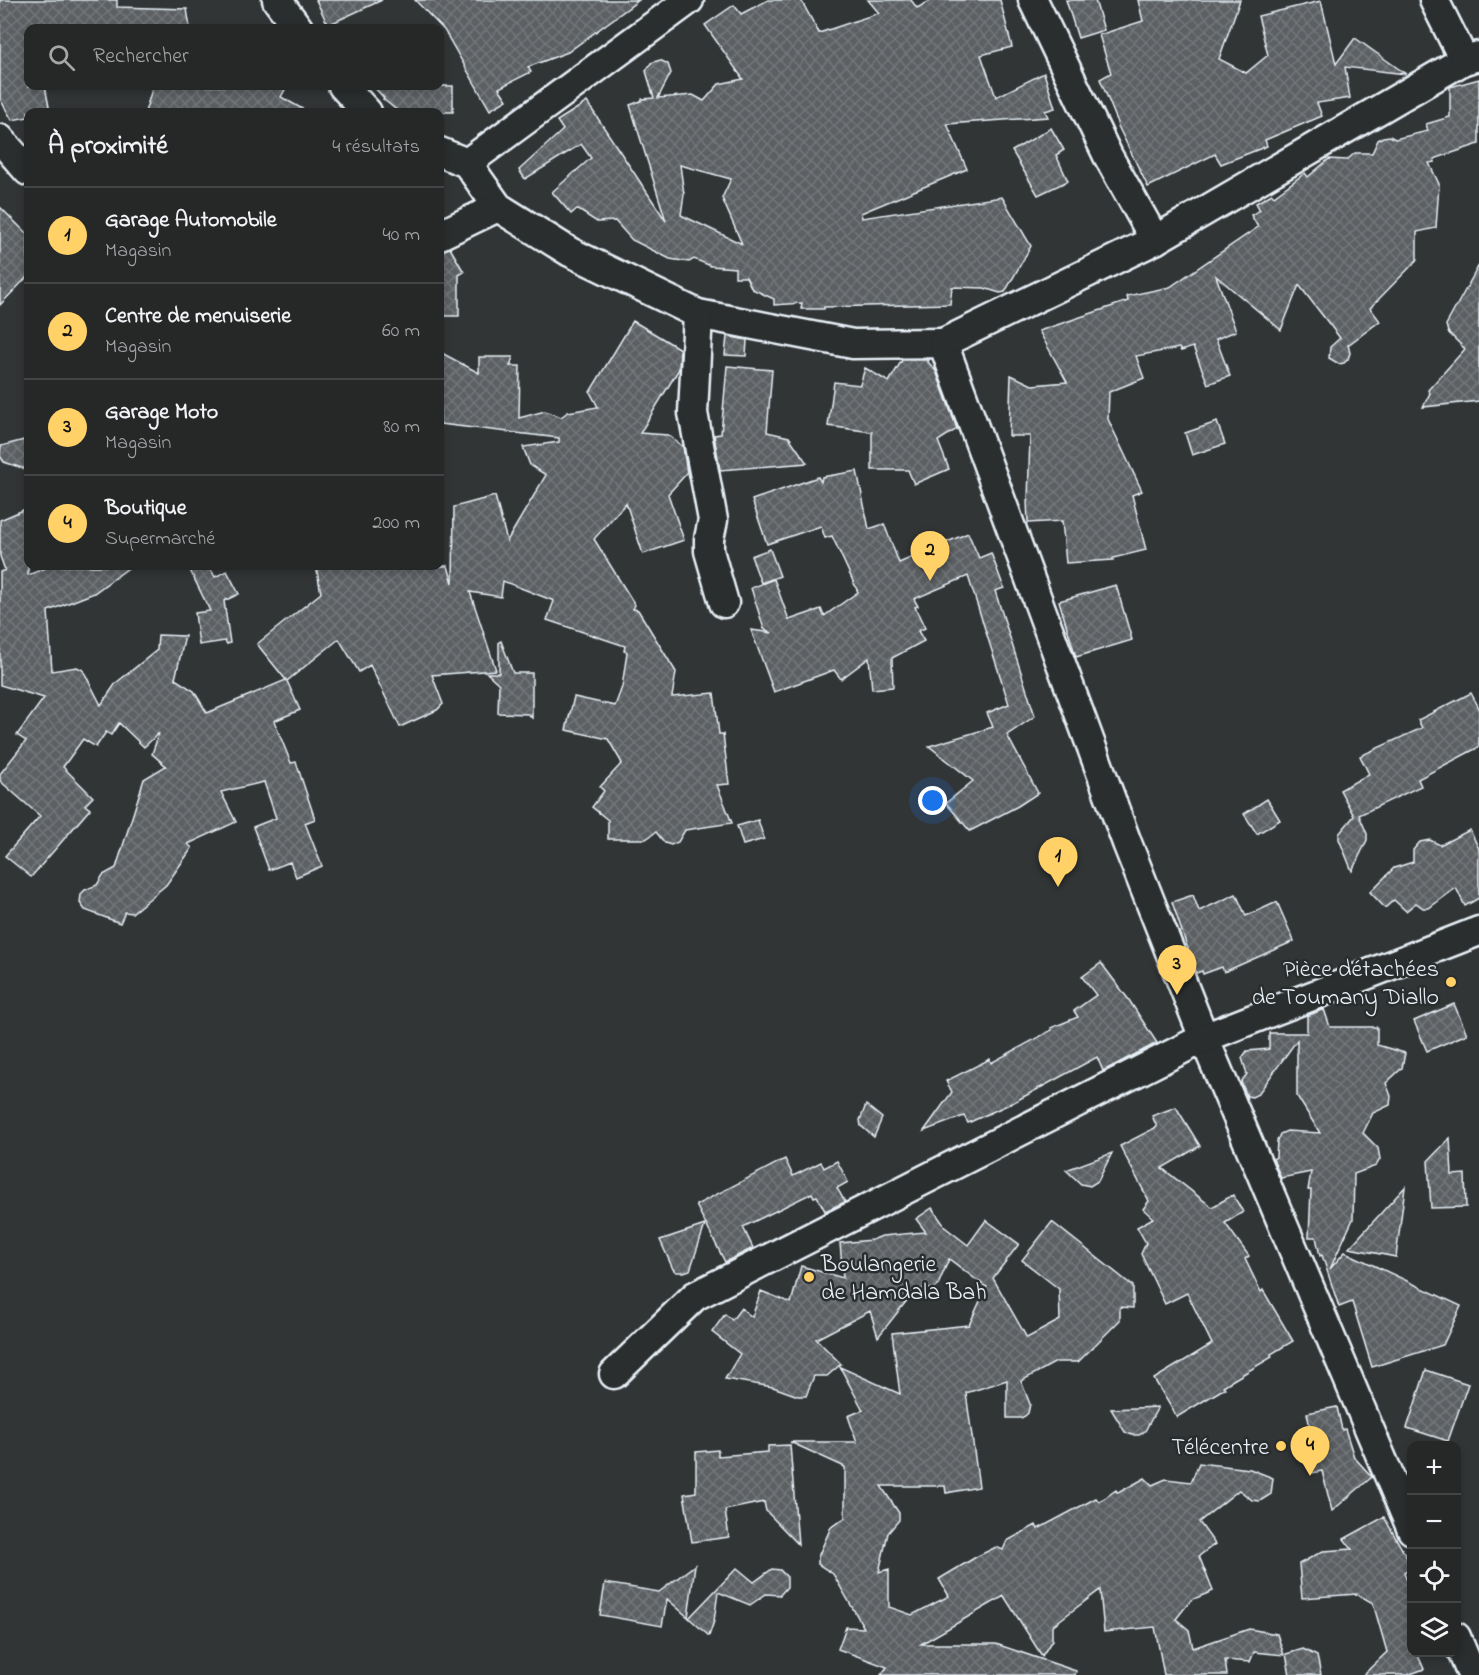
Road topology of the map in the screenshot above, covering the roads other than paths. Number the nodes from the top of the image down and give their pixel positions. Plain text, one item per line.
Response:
1 (277, 0) edge
2 (689, 0) edge
3 (1034, 0) edge
4 (1434, 0) edge
5 (295, 24) edge
6 (1472, 58) edge
7 (348, 90) edge
8 (363, 108) edge
9 (0, 140) edge
10 (444, 154) edge
11 (467, 163) junction
12 (24, 167) edge
13 (498, 207) junction
14 (444, 233) edge
15 (1155, 240) junction
16 (698, 314) junction
17 (943, 343) junction
18 (724, 603) dead end
19 (1479, 931) edge
20 (1204, 1038) junction
21 (614, 1374) dead end
22 (1407, 1518) edge
23 (1461, 1649) edge
24 (1470, 1673) edge

1 - 5 street
2 - 11 street
3 - 15 street
4 - 6 street
6 - 15 street
7 - 8 street
9 - 12 street
10 - 11 street
11 - 13 street
13 - 14 street
13 - 16 street
15 - 17 street
16 - 17 street
16 - 18 street
17 - 20 street
19 - 20 street
20 - 21 street
20 - 22 street
23 - 24 street

